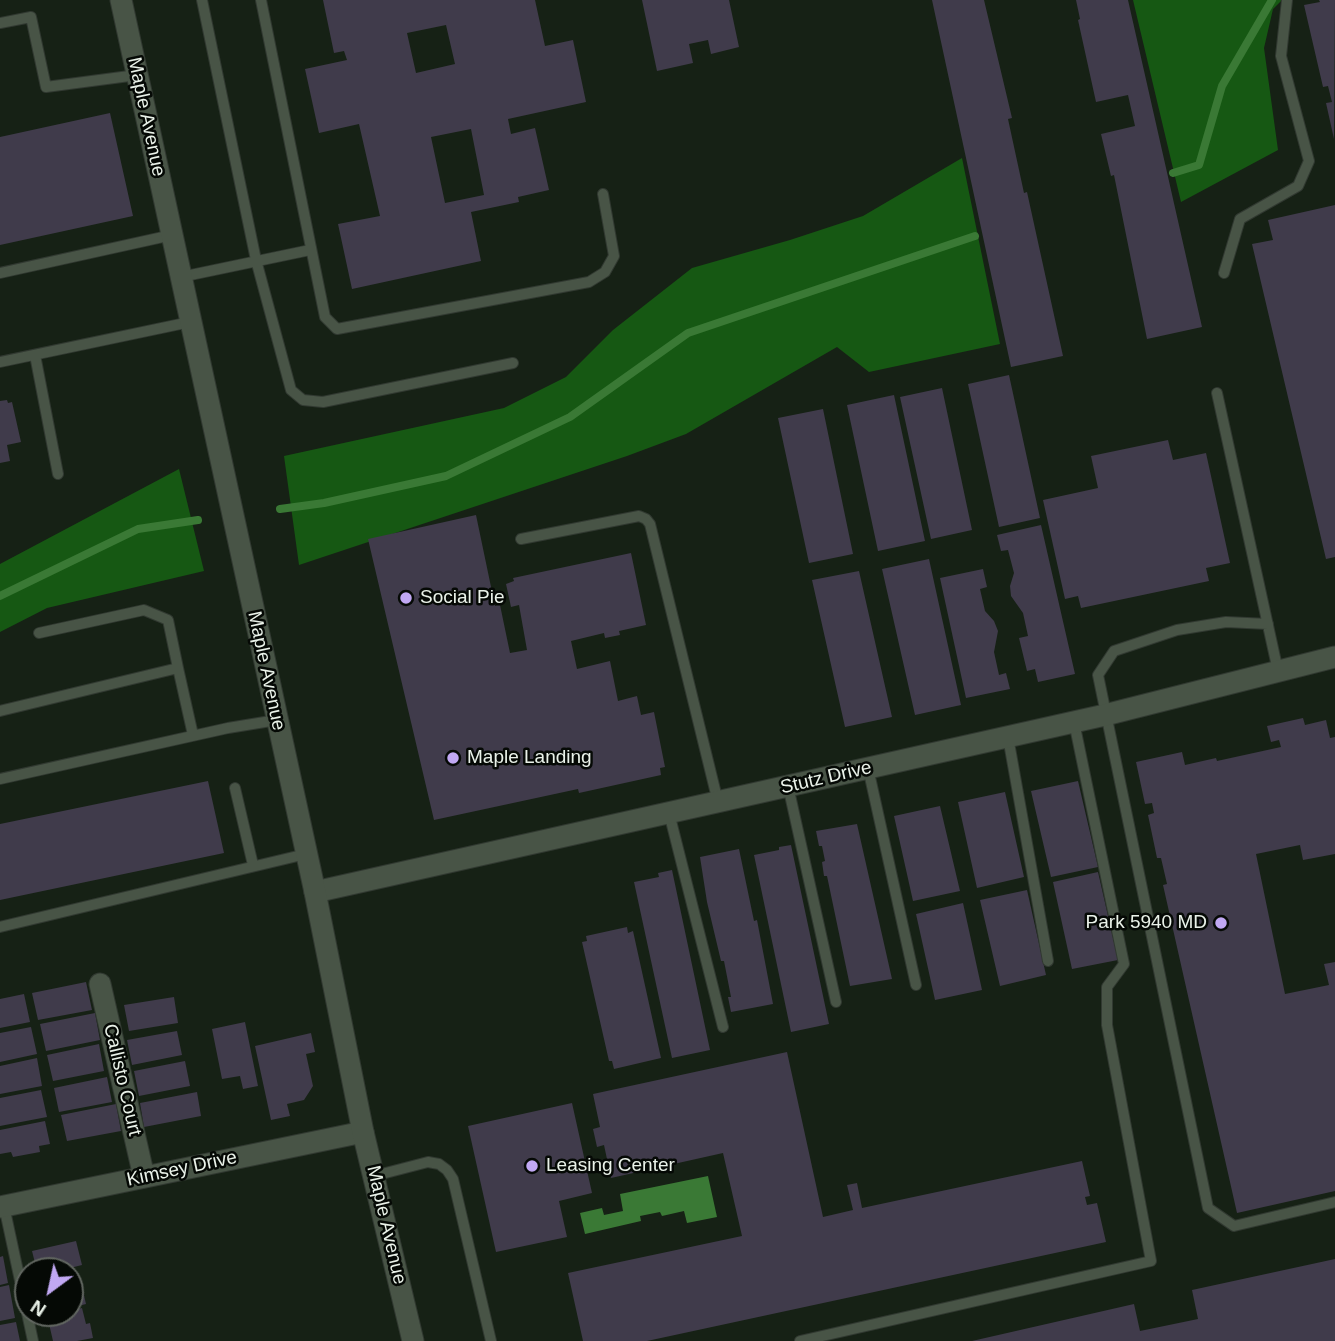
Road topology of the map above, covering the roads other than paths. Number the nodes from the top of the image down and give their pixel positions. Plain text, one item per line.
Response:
1 (121, 0) edge
2 (202, 0) edge
3 (261, 0) edge
4 (1287, 0) edge
5 (0, 23) edge
6 (137, 75) junction
7 (603, 194) dead end
8 (172, 235) junction
9 (310, 250) junction
10 (256, 260) junction
11 (0, 273) edge
12 (1223, 273) dead end
13 (181, 276) junction
14 (190, 322) junction
15 (35, 355) junction
16 (0, 362) edge
17 (513, 363) dead end
18 (1217, 393) dead end
19 (58, 474) dead end
20 (521, 539) dead end
21 (1268, 624) junction
22 (39, 633) dead end
23 (1335, 657) edge
24 (178, 668) junction
25 (1278, 671) junction
26 (0, 711) edge
27 (1105, 715) junction
28 (277, 720) junction
29 (1074, 723) junction
30 (193, 735) junction
31 (1008, 737) junction
32 (868, 768) junction
33 (0, 779) edge
34 (788, 786) junction
35 (235, 788) dead end
36 (718, 802) junction
37 (669, 813) junction
38 (306, 854) junction
39 (253, 865) junction
40 (315, 892) junction
41 (0, 927) edge
42 (1048, 961) dead end
43 (100, 984) dead end
44 (916, 985) dead end
45 (836, 1002) dead end
46 (723, 1027) dead end
47 (363, 1132) junction
48 (144, 1177) junction
49 (374, 1177) junction
50 (1335, 1202) edge
51 (2, 1207) edge
52 (813, 1340) edge
53 (33, 1341) edge
54 (413, 1341) edge
55 (491, 1341) edge
56 (800, 1341) edge

1 - 6 street, Maple Avenue
2 - 10 lane
3 - 9 lane
4 - 12 lane
5 - 6 lane
6 - 8 street, Maple Avenue
7 - 9 lane
8 - 11 lane
8 - 13 street, Maple Avenue
9 - 10 lane
10 - 13 lane
10 - 17 lane
13 - 14 street, Maple Avenue
14 - 15 lane
14 - 28 street, Maple Avenue
15 - 16 lane
15 - 19 lane
18 - 21 lane
20 - 36 lane
21 - 25 lane
21 - 27 lane
22 - 24 lane
23 - 25 street, Stutz Drive
24 - 26 lane
24 - 30 lane
25 - 27 street, Stutz Drive
27 - 29 street, Stutz Drive
27 - 50 lane
28 - 30 lane
28 - 38 street, Maple Avenue
29 - 31 street, Stutz Drive
29 - 52 lane
30 - 33 lane
31 - 32 street, Stutz Drive
31 - 42 lane
32 - 34 street, Stutz Drive
32 - 44 lane
34 - 36 street, Stutz Drive
34 - 45 lane
35 - 39 lane
36 - 37 street, Stutz Drive
37 - 40 street, Stutz Drive
37 - 46 lane
38 - 39 lane
38 - 40 street, Maple Avenue
39 - 41 lane
40 - 47 street, Maple Avenue
43 - 48 street, Callisto Court
47 - 48 street, Kimsey Drive
47 - 49 street, Maple Avenue
48 - 51 street, Kimsey Drive
49 - 54 street, Maple Avenue
49 - 55 lane
51 - 53 lane
52 - 56 lane

